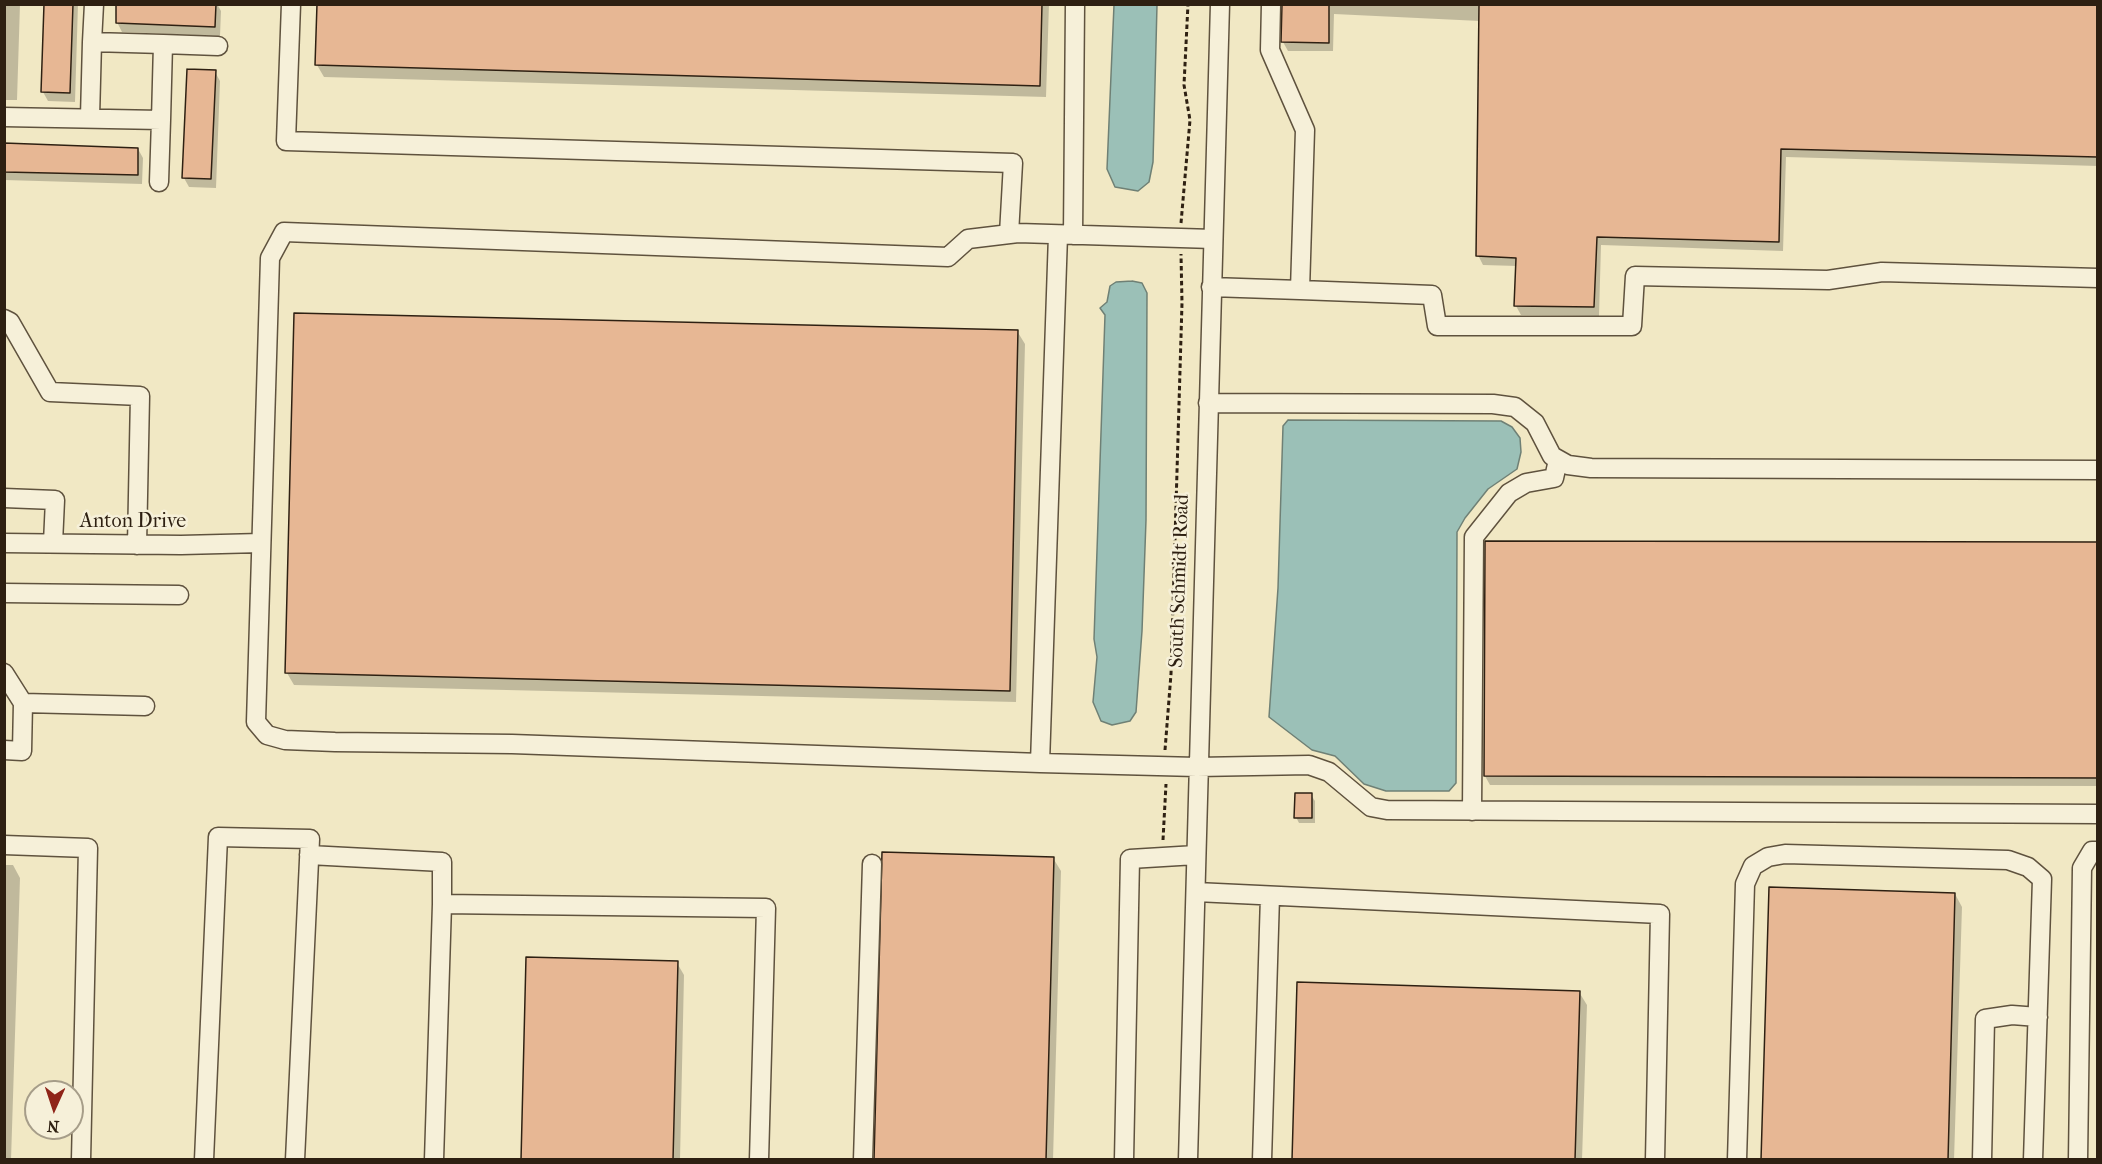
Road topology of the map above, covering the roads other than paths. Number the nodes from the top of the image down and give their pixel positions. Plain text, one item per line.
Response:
1 (94, 4) edge
2 (291, 4) edge
3 (1075, 4) edge
4 (1220, 4) edge
5 (1271, 4) edge
6 (92, 42) junction
7 (163, 44) junction
8 (218, 46) dead end
9 (4, 117) edge
10 (90, 117) junction
11 (161, 120) junction
12 (159, 182) dead end
13 (1009, 234) junction
14 (1065, 235) junction
15 (1213, 239) junction
16 (2097, 278) edge
17 (1211, 287) junction
18 (1300, 290) junction
19 (4, 320) edge
20 (1208, 403) junction
21 (1558, 459) junction
22 (2097, 470) edge
23 (4, 498) edge
24 (4, 543) edge
25 (53, 543) junction
26 (261, 543) junction
27 (137, 545) junction
28 (4, 593) edge
29 (179, 595) dead end
30 (4, 673) edge
31 (23, 703) junction
32 (145, 706) dead end
33 (4, 750) edge
34 (1040, 763) junction
35 (1197, 767) junction
36 (1473, 811) junction
37 (2097, 814) edge
38 (4, 845) edge
39 (2097, 851) edge
40 (309, 855) junction
41 (1196, 855) junction
42 (872, 864) dead end
43 (1196, 892) junction
44 (1270, 896) junction
45 (442, 904) junction
46 (2038, 1017) junction
47 (81, 1160) edge
48 (204, 1160) edge
49 (295, 1160) edge
50 (434, 1160) edge
51 (759, 1160) edge
52 (863, 1160) edge
53 (1124, 1160) edge
54 (1188, 1160) edge
55 (1262, 1160) edge
56 (1655, 1160) edge
57 (1737, 1160) edge
58 (1982, 1160) edge
59 (2033, 1160) edge
60 (2078, 1160) edge

1 - 6 street
2 - 13 street
3 - 14 street
4 - 15 street, South Schmidt Road
5 - 18 street
6 - 7 street
6 - 10 street
7 - 8 street
7 - 11 street
9 - 10 street
10 - 11 street
11 - 12 street
13 - 14 street
13 - 26 street
14 - 15 street
14 - 34 street
15 - 17 street, South Schmidt Road
16 - 18 street
17 - 18 street
17 - 20 street, South Schmidt Road
19 - 27 street
20 - 21 street
20 - 35 street, South Schmidt Road
21 - 22 street
21 - 36 street
23 - 25 street
24 - 25 street, Anton Drive
25 - 27 street, Anton Drive
26 - 27 street, Anton Drive
26 - 34 street
28 - 29 street
30 - 31 street
31 - 32 street
31 - 33 street
34 - 35 street
35 - 36 street
35 - 41 street, South Schmidt Road
36 - 37 street
38 - 47 street
39 - 60 street
40 - 45 street
40 - 48 street
40 - 49 street
41 - 43 street, South Schmidt Road
41 - 53 street
42 - 52 street
43 - 44 street
43 - 54 street, South Schmidt Road
44 - 55 street
44 - 56 street
45 - 50 street
45 - 51 street
46 - 57 street
46 - 58 street
46 - 59 street

